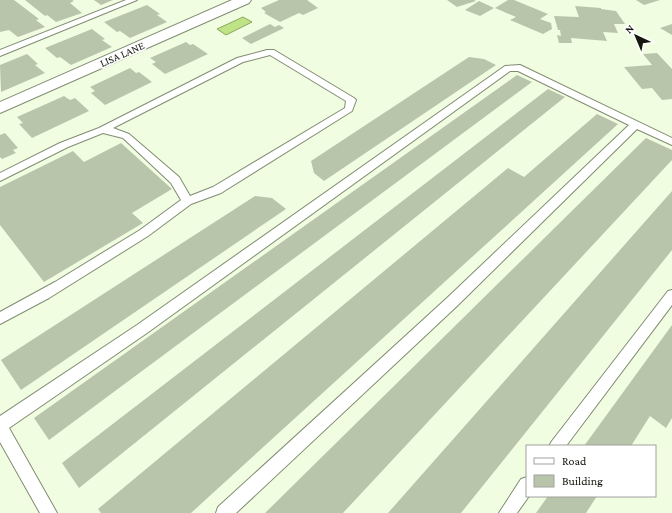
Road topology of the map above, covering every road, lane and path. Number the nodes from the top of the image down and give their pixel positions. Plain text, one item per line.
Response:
1 (133, 0) edge
2 (244, 0) edge
3 (0, 53) edge
4 (0, 108) edge
5 (636, 124) junction
6 (102, 130) junction
7 (672, 142) edge
8 (0, 177) edge
9 (187, 201) junction
10 (672, 295) edge
11 (0, 318) edge
12 (0, 426) edge
13 (558, 445) edge
14 (526, 486) edge
15 (49, 513) edge
16 (224, 513) edge
17 (507, 513) edge

1 - 3 lane
2 - 4 street, LISA LANE
5 - 7 lane
5 - 12 lane
5 - 16 lane
6 - 8 lane
6 - 9 lane
6 - 9 lane
9 - 11 lane
10 - 13 lane
12 - 15 lane
14 - 17 lane

